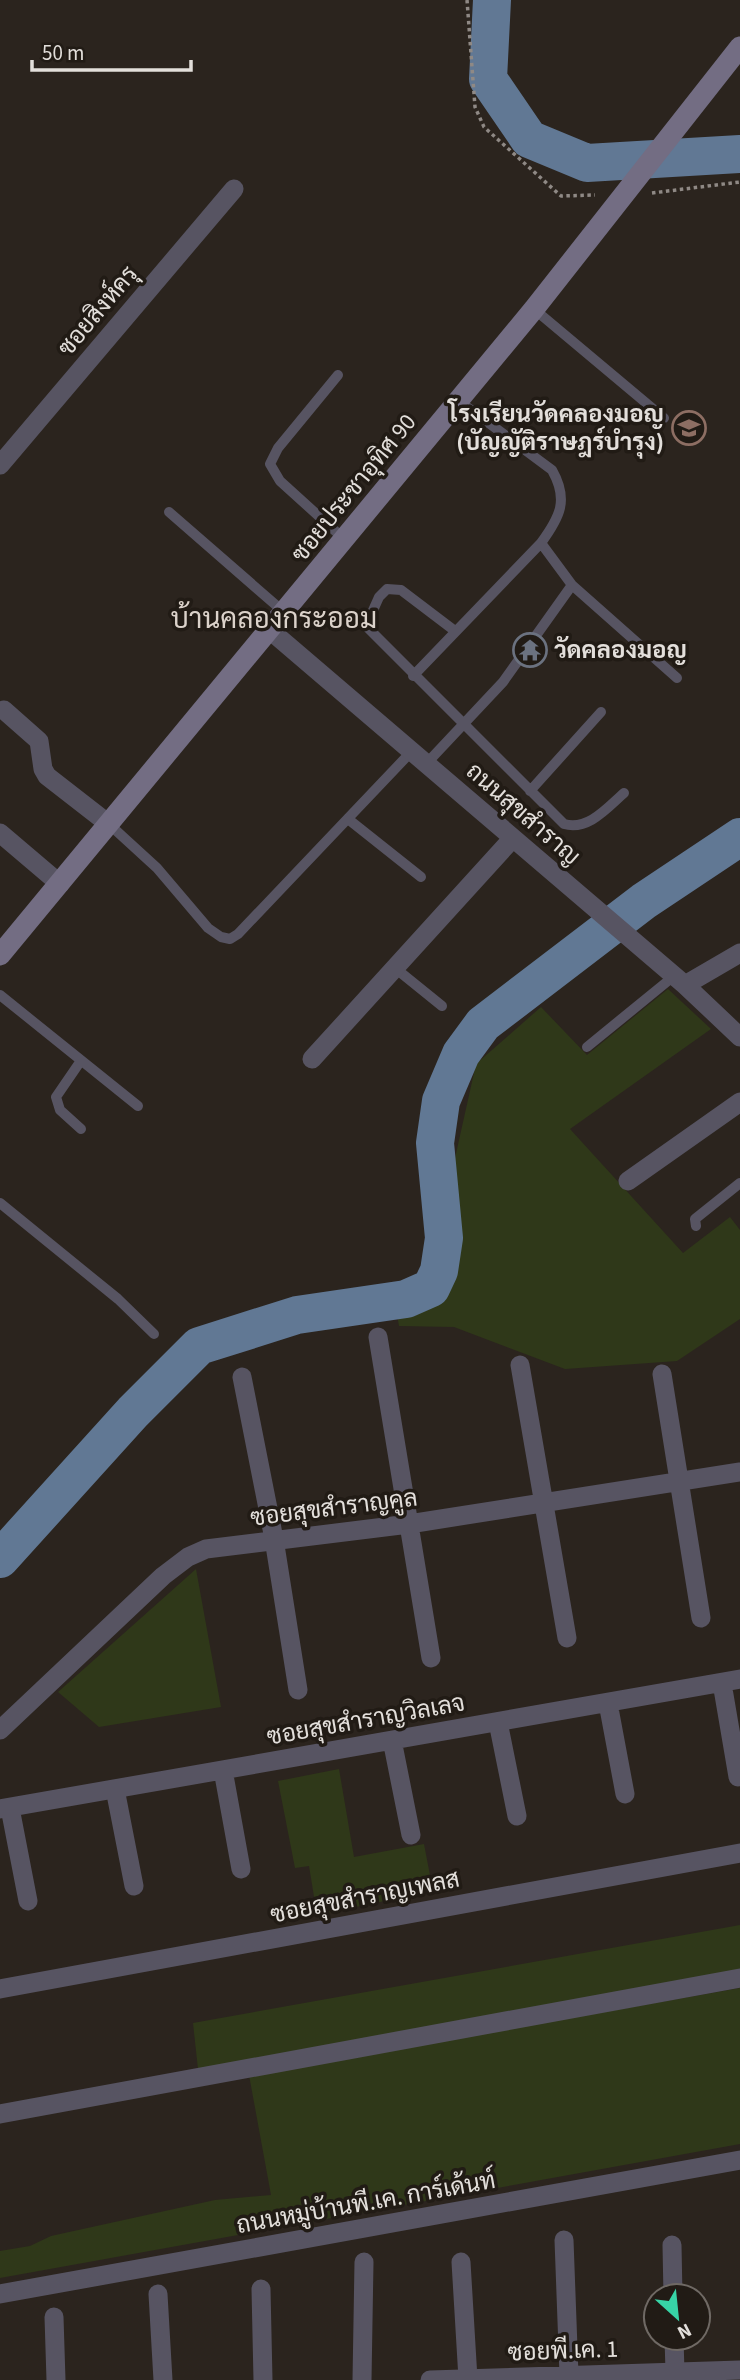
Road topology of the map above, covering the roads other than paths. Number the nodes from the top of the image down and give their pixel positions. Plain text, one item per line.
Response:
1 (740, 47) edge
2 (234, 189) dead end
3 (534, 309) junction
4 (338, 375) dead end
5 (459, 401) junction
6 (664, 418) dead end
7 (0, 465) edge
8 (169, 512) dead end
9 (344, 539) junction
10 (541, 542) junction
11 (572, 585) junction
12 (285, 613) junction
13 (271, 631) junction
14 (455, 631) junction
15 (413, 676) junction
16 (677, 678) dead end
17 (4, 710) dead end
18 (601, 712) dead end
19 (462, 725) junction
20 (420, 757) junction
21 (530, 791) junction
22 (624, 793) dead end
23 (348, 819) junction
24 (110, 825) junction
25 (0, 833) edge
26 (513, 838) junction
27 (421, 877) dead end
28 (60, 884) junction
29 (1, 951) edge
30 (740, 953) edge
31 (395, 968) junction
32 (679, 980) junction
33 (0, 995) edge
34 (442, 1006) dead end
35 (740, 1037) edge
36 (587, 1046) dead end
37 (312, 1059) dead end
38 (80, 1062) junction
39 (740, 1102) edge
40 (138, 1106) dead end
41 (80, 1129) dead end
42 (628, 1181) dead end
43 (740, 1183) edge
44 (0, 1203) edge
45 (696, 1226) dead end
46 (154, 1334) dead end
47 (379, 1337) dead end
48 (520, 1365) dead end
49 (662, 1374) dead end
50 (242, 1377) dead end
51 (740, 1472) edge
52 (679, 1483) junction
53 (544, 1504) junction
54 (409, 1524) junction
55 (274, 1539) junction
56 (701, 1618) dead end
57 (567, 1638) dead end
58 (431, 1658) dead end
59 (731, 1681) edge
60 (298, 1690) dead end
61 (608, 1703) junction
62 (498, 1722) junction
63 (0, 1730) edge
64 (392, 1740) junction
65 (223, 1770) junction
66 (738, 1777) dead end
67 (115, 1789) junction
68 (625, 1794) dead end
69 (5, 1808) edge
70 (517, 1816) dead end
71 (411, 1835) dead end
72 (740, 1853) edge
73 (241, 1869) dead end
74 (134, 1886) dead end
75 (28, 1901) dead end
76 (740, 1978) edge
77 (0, 1989) edge
78 (0, 2113) edge
79 (740, 2160) edge
80 (564, 2240) dead end
81 (672, 2245) dead end
82 (364, 2262) dead end
83 (461, 2262) dead end
84 (673, 2282) edge
85 (261, 2289) dead end
86 (0, 2294) edge
87 (158, 2294) dead end
88 (54, 2317) dead end
89 (674, 2352) edge
90 (740, 2370) edge
91 (675, 2372) junction
92 (569, 2375) junction
93 (468, 2379) edge
94 (56, 2380) edge
95 (163, 2380) edge
96 (264, 2380) edge
97 (362, 2380) edge
98 (430, 2380) edge

1 - 3 street, ซอยประชาอุทิศ 90
2 - 7 street, ซอยสิงห์ครุ
3 - 5 street, ซอยประชาอุทิศ 90
3 - 6 lane
4 - 9 lane
5 - 9 street, ซอยประชาอุทิศ 90
5 - 10 lane
8 - 12 lane
9 - 12 street, ซอยประชาอุทิศ 90
10 - 11 lane
10 - 14 lane
11 - 16 lane
11 - 19 lane
12 - 13 street, ซอยประชาอุทิศ 90
13 - 20 street, ถนนสุขสำราญ
13 - 24 street, ซอยประชาอุทิศ 90
14 - 15 lane
14 - 15 lane
15 - 19 lane
17 - 24 street
18 - 21 lane
19 - 20 lane
19 - 21 lane
20 - 23 lane
20 - 26 street, ถนนสุขสำราญ
21 - 22 lane
23 - 24 lane
23 - 27 lane
24 - 28 street, ซอยประชาอุทิศ 90
25 - 28 street
26 - 31 street
26 - 32 street, ถนนสุขสำราญ
28 - 29 street, ซอยประชาอุทิศ 90
30 - 32 street
31 - 34 lane
31 - 37 street
32 - 35 street, ถนนสุขสำราญ
32 - 36 lane
33 - 38 lane
38 - 40 lane
38 - 41 lane
39 - 42 street
43 - 45 lane
44 - 46 lane
47 - 54 street
48 - 53 street
49 - 52 street
50 - 55 street
51 - 52 street, ซอยสุขสำราญคูล
52 - 53 street, ซอยสุขสำราญคูล
52 - 56 street
53 - 54 street, ซอยสุขสำราญคูล
53 - 57 street
54 - 55 street, ซอยสุขสำราญคูล
54 - 58 street
55 - 60 street
55 - 63 street, ซอยสุขสำราญคูล
59 - 61 street, ซอยสุขสำราญวิลเลจ
59 - 66 street
61 - 62 street, ซอยสุขสำราญวิลเลจ
61 - 68 street
62 - 64 street, ซอยสุขสำราญวิลเลจ
62 - 70 street
64 - 65 street, ซอยสุขสำราญวิลเลจ
64 - 71 street
65 - 67 street, ซอยสุขสำราญวิลเลจ
65 - 73 street
67 - 69 street, ซอยสุขสำราญวิลเลจ
67 - 74 street
69 - 75 street
72 - 77 street, ซอยสุขสำราญเพลส
76 - 78 street
79 - 86 street, ถนนหมู่บ้านพี.เค. การ์เด้นท์
80 - 92 street
81 - 84 street
82 - 97 street
83 - 93 street
85 - 96 street
87 - 95 street
88 - 94 street
89 - 91 street
90 - 91 street, ซอยพี.เค. 1
91 - 92 street, ซอยพี.เค. 1
92 - 93 street, ซอยพี.เค. 1
93 - 98 street, ซอยพี.เค. 1

